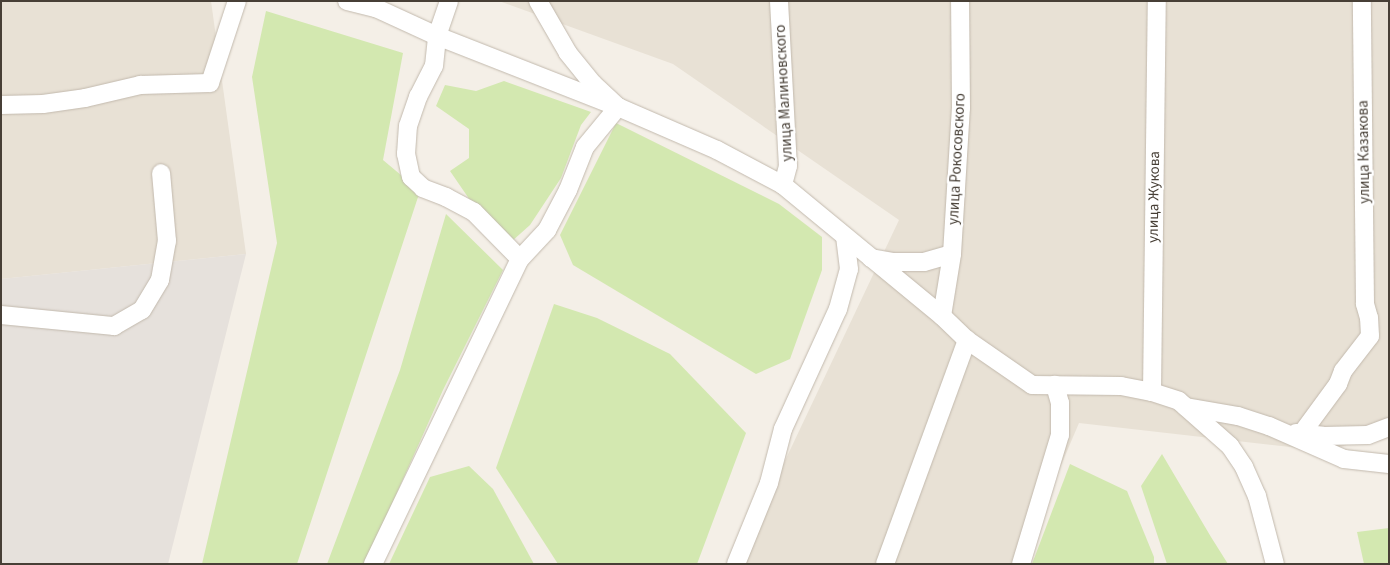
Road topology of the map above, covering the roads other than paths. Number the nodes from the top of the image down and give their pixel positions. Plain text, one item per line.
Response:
1 (237, 1) edge
2 (346, 1) edge
3 (449, 1) edge
4 (538, 1) edge
5 (779, 1) edge
6 (960, 1) edge
7 (1157, 1) edge
8 (1362, 1) edge
9 (379, 5) edge
10 (437, 36) junction
11 (1, 104) edge
12 (618, 107) junction
13 (161, 172) dead end
14 (783, 185) junction
15 (845, 237) junction
16 (952, 254) junction
17 (520, 258) junction
18 (871, 258) junction
19 (1, 315) edge
20 (942, 316) junction
21 (968, 340) junction
22 (1055, 385) junction
23 (1152, 392) junction
24 (1186, 407) junction
25 (1389, 427) edge
26 (1281, 432) junction
27 (1302, 434) junction
28 (1389, 464) edge
29 (373, 564) edge
30 (736, 564) edge
31 (885, 564) edge
32 (1021, 564) edge
33 (1275, 564) edge

1 - 11 street
2 - 9 street
3 - 10 street
4 - 12 street
5 - 14 street, улица Малиновского
6 - 16 street, улица Рокосовского
7 - 23 street, улица Жукова
8 - 27 street, улица Казакова
9 - 10 street
10 - 12 street
10 - 17 street
12 - 14 street
12 - 17 street
13 - 19 street
14 - 15 street
15 - 18 street
15 - 30 street
16 - 18 street
16 - 20 street, улица Рокосовского
17 - 29 street
18 - 20 street
20 - 21 street
21 - 22 street
21 - 31 street
22 - 23 street
22 - 32 street
23 - 24 street
24 - 26 street
24 - 33 street
25 - 27 street
26 - 27 street
26 - 28 street

